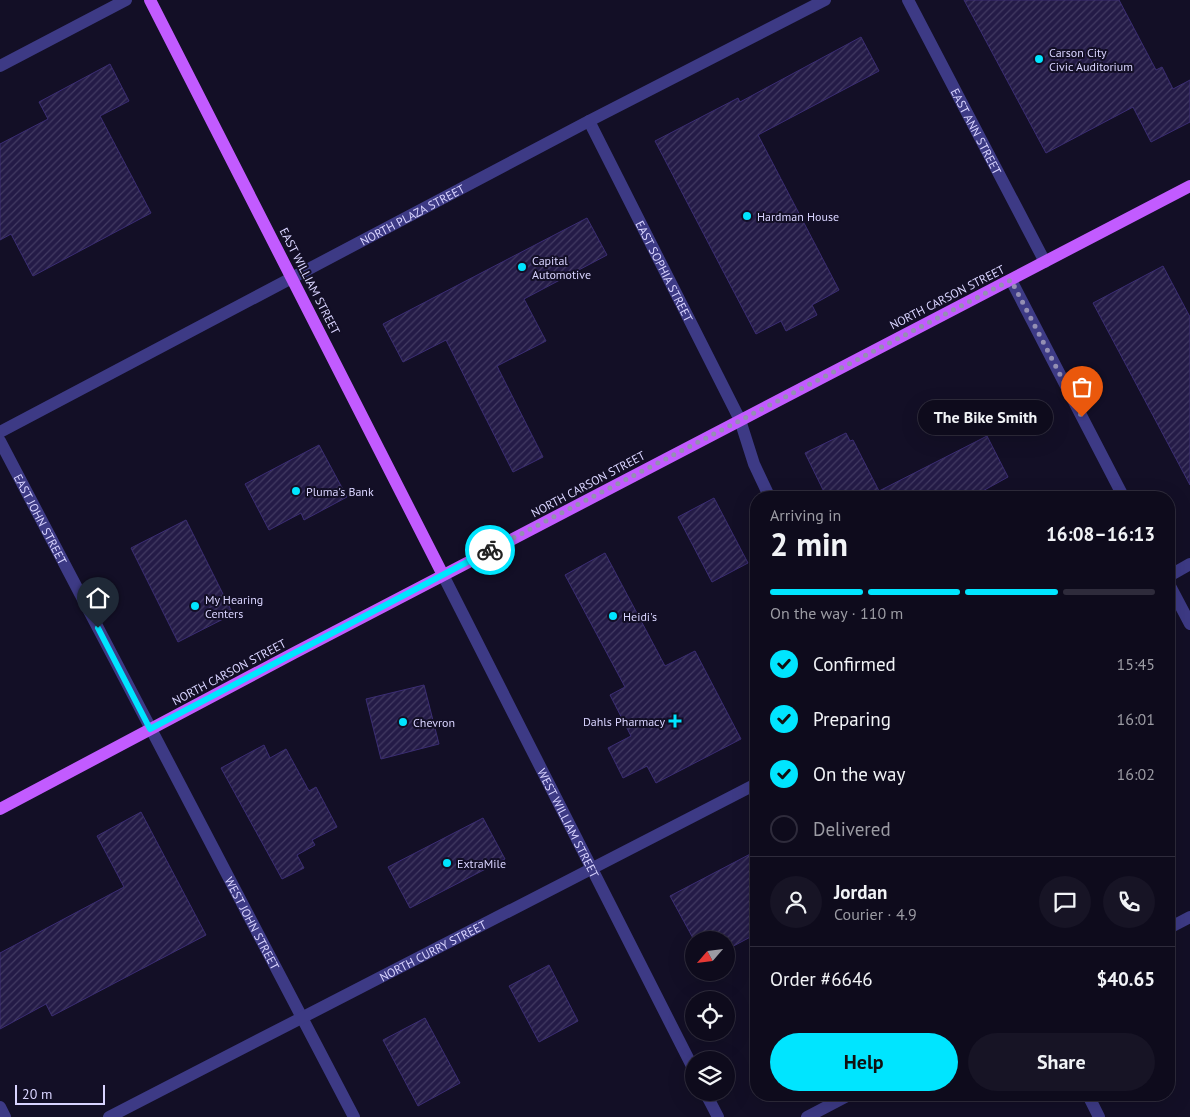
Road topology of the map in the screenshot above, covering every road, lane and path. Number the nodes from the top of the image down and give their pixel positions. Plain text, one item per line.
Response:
1 (126, 0) edge
2 (150, 0) edge
3 (825, 0) edge
4 (908, 0) edge
5 (0, 66) edge
6 (590, 121) junction
7 (1190, 186) edge
8 (1045, 262) junction
9 (293, 278) junction
10 (1011, 280) junction
11 (740, 420) junction
12 (0, 432) edge
13 (0, 441) edge
14 (767, 491) edge
15 (1120, 491) edge
16 (1190, 564) edge
17 (1175, 573) edge
18 (443, 575) junction
19 (1175, 595) edge
20 (1190, 624) edge
21 (150, 729) junction
22 (750, 787) edge
23 (0, 809) edge
24 (590, 867) junction
25 (1190, 917) edge
26 (1175, 925) edge
27 (304, 1018) junction
28 (685, 1052) edge
29 (710, 1101) edge
30 (838, 1101) edge
31 (1091, 1101) edge
32 (0, 1107) edge
33 (5, 1117) edge
34 (110, 1117) edge
35 (354, 1117) edge
36 (718, 1117) edge
37 (807, 1117) edge
38 (1099, 1117) edge

1 - 5 street
2 - 9 main road, EAST WILLIAM STREET
3 - 6 street, NORTH PLAZA STREET
4 - 8 street, EAST ANN STREET
6 - 9 street, NORTH PLAZA STREET
6 - 11 street, EAST SOPHIA STREET
7 - 8 main road, NORTH CARSON STREET
8 - 10 main road, NORTH CARSON STREET
9 - 12 street, NORTH PLAZA STREET
9 - 18 main road, EAST WILLIAM STREET
10 - 11 main road, NORTH CARSON STREET
10 - 15 street
11 - 14 street, EAST SOPHIA STREET
11 - 18 main road, NORTH CARSON STREET
13 - 21 street, EAST JOHN STREET
16 - 17 street
18 - 21 main road, NORTH CARSON STREET
18 - 24 street, WEST WILLIAM STREET
19 - 20 street
21 - 23 main road, NORTH CARSON STREET
21 - 27 street, WEST JOHN STREET
22 - 24 street, NORTH CURRY STREET
24 - 27 street, NORTH CURRY STREET
24 - 28 street, WEST WILLIAM STREET
25 - 26 street
27 - 34 street, NORTH CURRY STREET
27 - 35 street, WEST JOHN STREET
29 - 36 street
30 - 37 street
31 - 38 street
32 - 33 street

